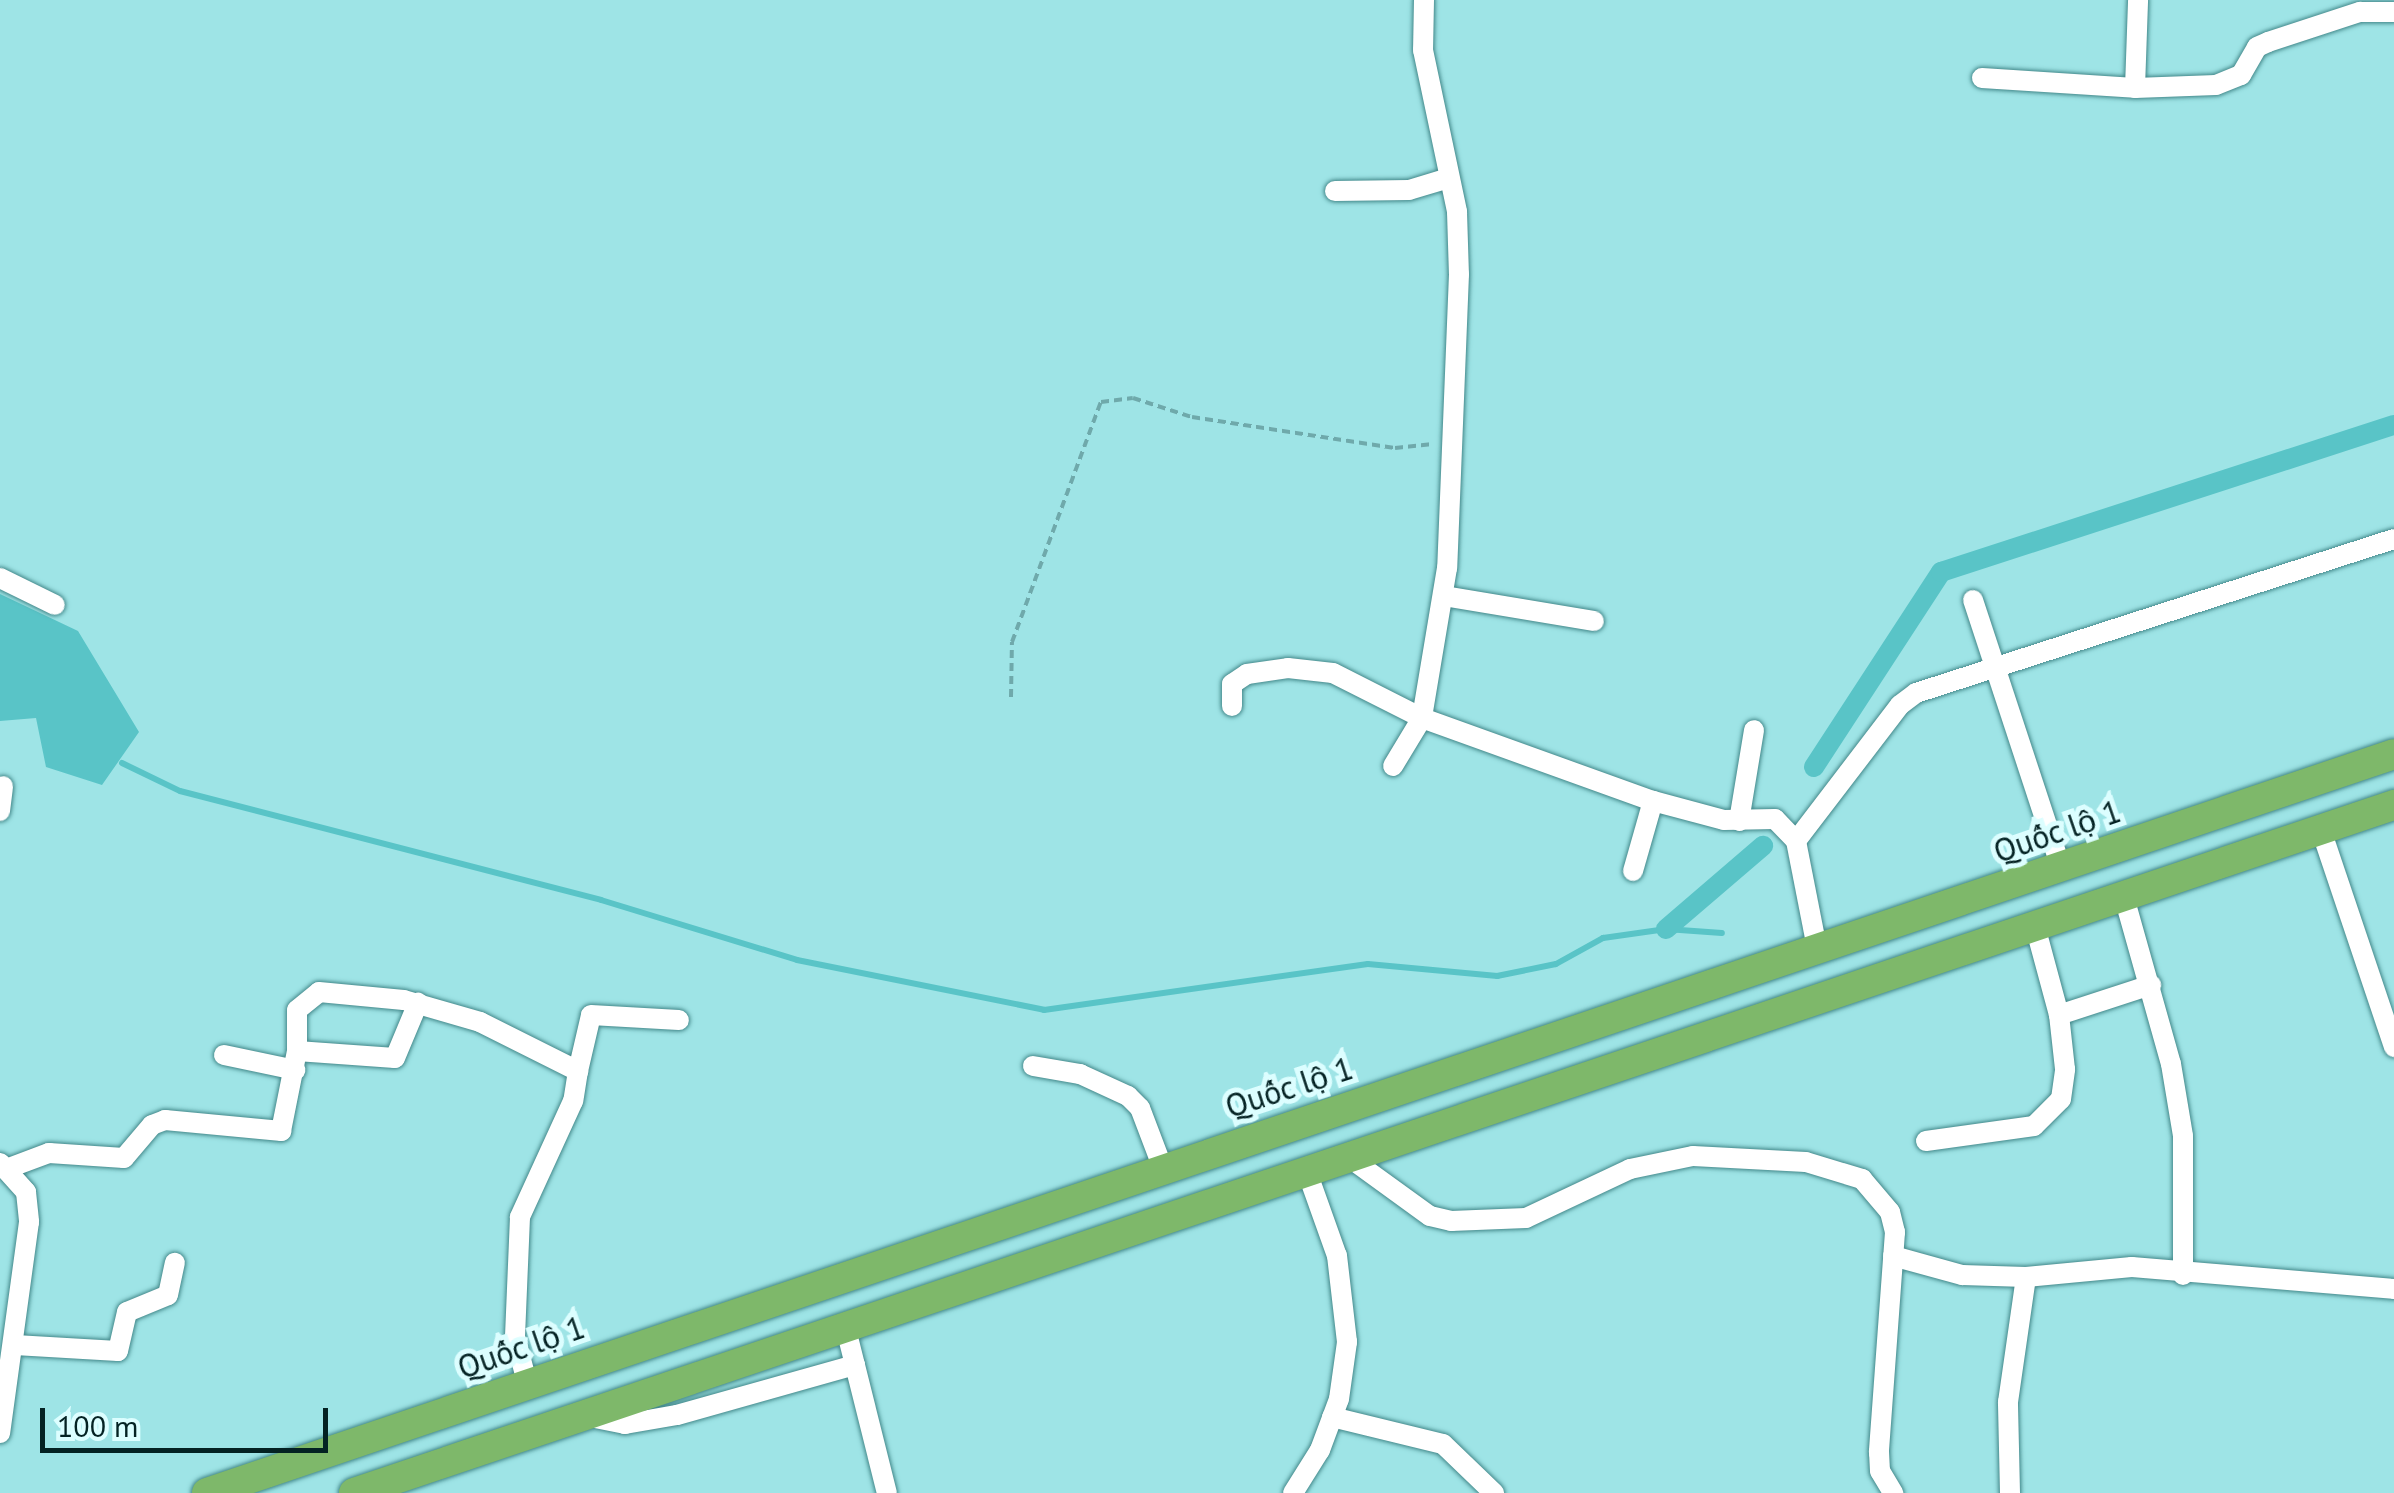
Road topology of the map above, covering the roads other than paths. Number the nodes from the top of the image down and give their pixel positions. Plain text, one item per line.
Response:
1 (1424, 0) edge
2 (2138, 0) edge
3 (2394, 12) edge
4 (1982, 78) dead end
5 (2135, 88) junction
6 (1449, 178) junction
7 (1335, 191) dead end
8 (2394, 539) edge
9 (0, 578) edge
10 (1444, 596) junction
11 (1973, 600) dead end
12 (55, 605) dead end
13 (1594, 620) dead end
14 (1996, 669) junction
15 (1232, 706) dead end
16 (1422, 718) junction
17 (1754, 730) dead end
18 (2394, 754) edge
19 (1393, 766) dead end
20 (3, 786) dead end
21 (1652, 802) junction
22 (2394, 805) edge
23 (0, 811) edge
24 (1740, 821) junction
25 (2321, 830) junction
26 (1796, 841) junction
27 (2071, 863) junction
28 (1632, 871) dead end
29 (2111, 901) junction
30 (2035, 926) junction
31 (1817, 948) junction
32 (2151, 986) junction
33 (418, 1003) junction
34 (2059, 1015) junction
35 (679, 1020) dead end
36 (2394, 1047) edge
37 (224, 1056) dead end
38 (296, 1060) junction
39 (1033, 1066) dead end
40 (578, 1071) junction
41 (1926, 1141) dead end
42 (1347, 1156) junction
43 (3, 1166) edge
44 (1162, 1166) junction
45 (1306, 1169) junction
46 (1019, 1214) junction
47 (1894, 1256) junction
48 (1036, 1260) junction
49 (174, 1263) dead end
50 (2183, 1269) junction
51 (2026, 1278) junction
52 (2394, 1289) edge
53 (845, 1325) junction
54 (15, 1345) junction
55 (854, 1365) junction
56 (527, 1382) junction
57 (581, 1415) junction
58 (1332, 1417) junction
59 (0, 1433) edge
60 (281, 1481) edge
61 (208, 1493) edge
62 (354, 1493) edge
63 (887, 1493) edge
64 (1292, 1493) edge
65 (1494, 1493) edge
66 (1893, 1493) edge
67 (2010, 1493) edge

1 - 6 street
2 - 5 street
3 - 5 street
4 - 5 street
6 - 7 street
6 - 10 street
8 - 14 street
9 - 12 street
10 - 13 street
10 - 16 street
11 - 14 street
14 - 26 street
14 - 27 street
15 - 16 street
16 - 19 street
16 - 21 street
17 - 24 street
18 - 27 highway, Quốc lộ 1
20 - 23 street
21 - 24 street
21 - 28 street
22 - 25 highway
24 - 26 street
25 - 29 highway
25 - 36 street
26 - 31 street
27 - 29 highway
27 - 31 highway, Quốc lộ 1
29 - 30 highway
29 - 32 street
30 - 34 street
30 - 42 highway
31 - 44 highway, Quốc lộ 1
32 - 34 street
32 - 50 street
33 - 38 street
33 - 38 street
33 - 40 street
34 - 41 street
35 - 40 street
37 - 38 street
38 - 43 street
39 - 44 street
40 - 56 street
42 - 45 highway
42 - 47 street
43 - 54 street
44 - 46 highway, Quốc lộ 1
45 - 48 highway
45 - 58 street
46 - 48 highway
46 - 56 highway, Quốc lộ 1
47 - 51 street
47 - 66 street
48 - 53 highway
49 - 54 street
50 - 51 street
50 - 52 street
51 - 67 street
53 - 55 street
53 - 57 highway
54 - 59 street
55 - 57 street
55 - 63 street
56 - 60 highway, Quốc lộ 1
57 - 62 highway
58 - 64 street
58 - 65 street
60 - 61 highway, Quốc lộ 1

